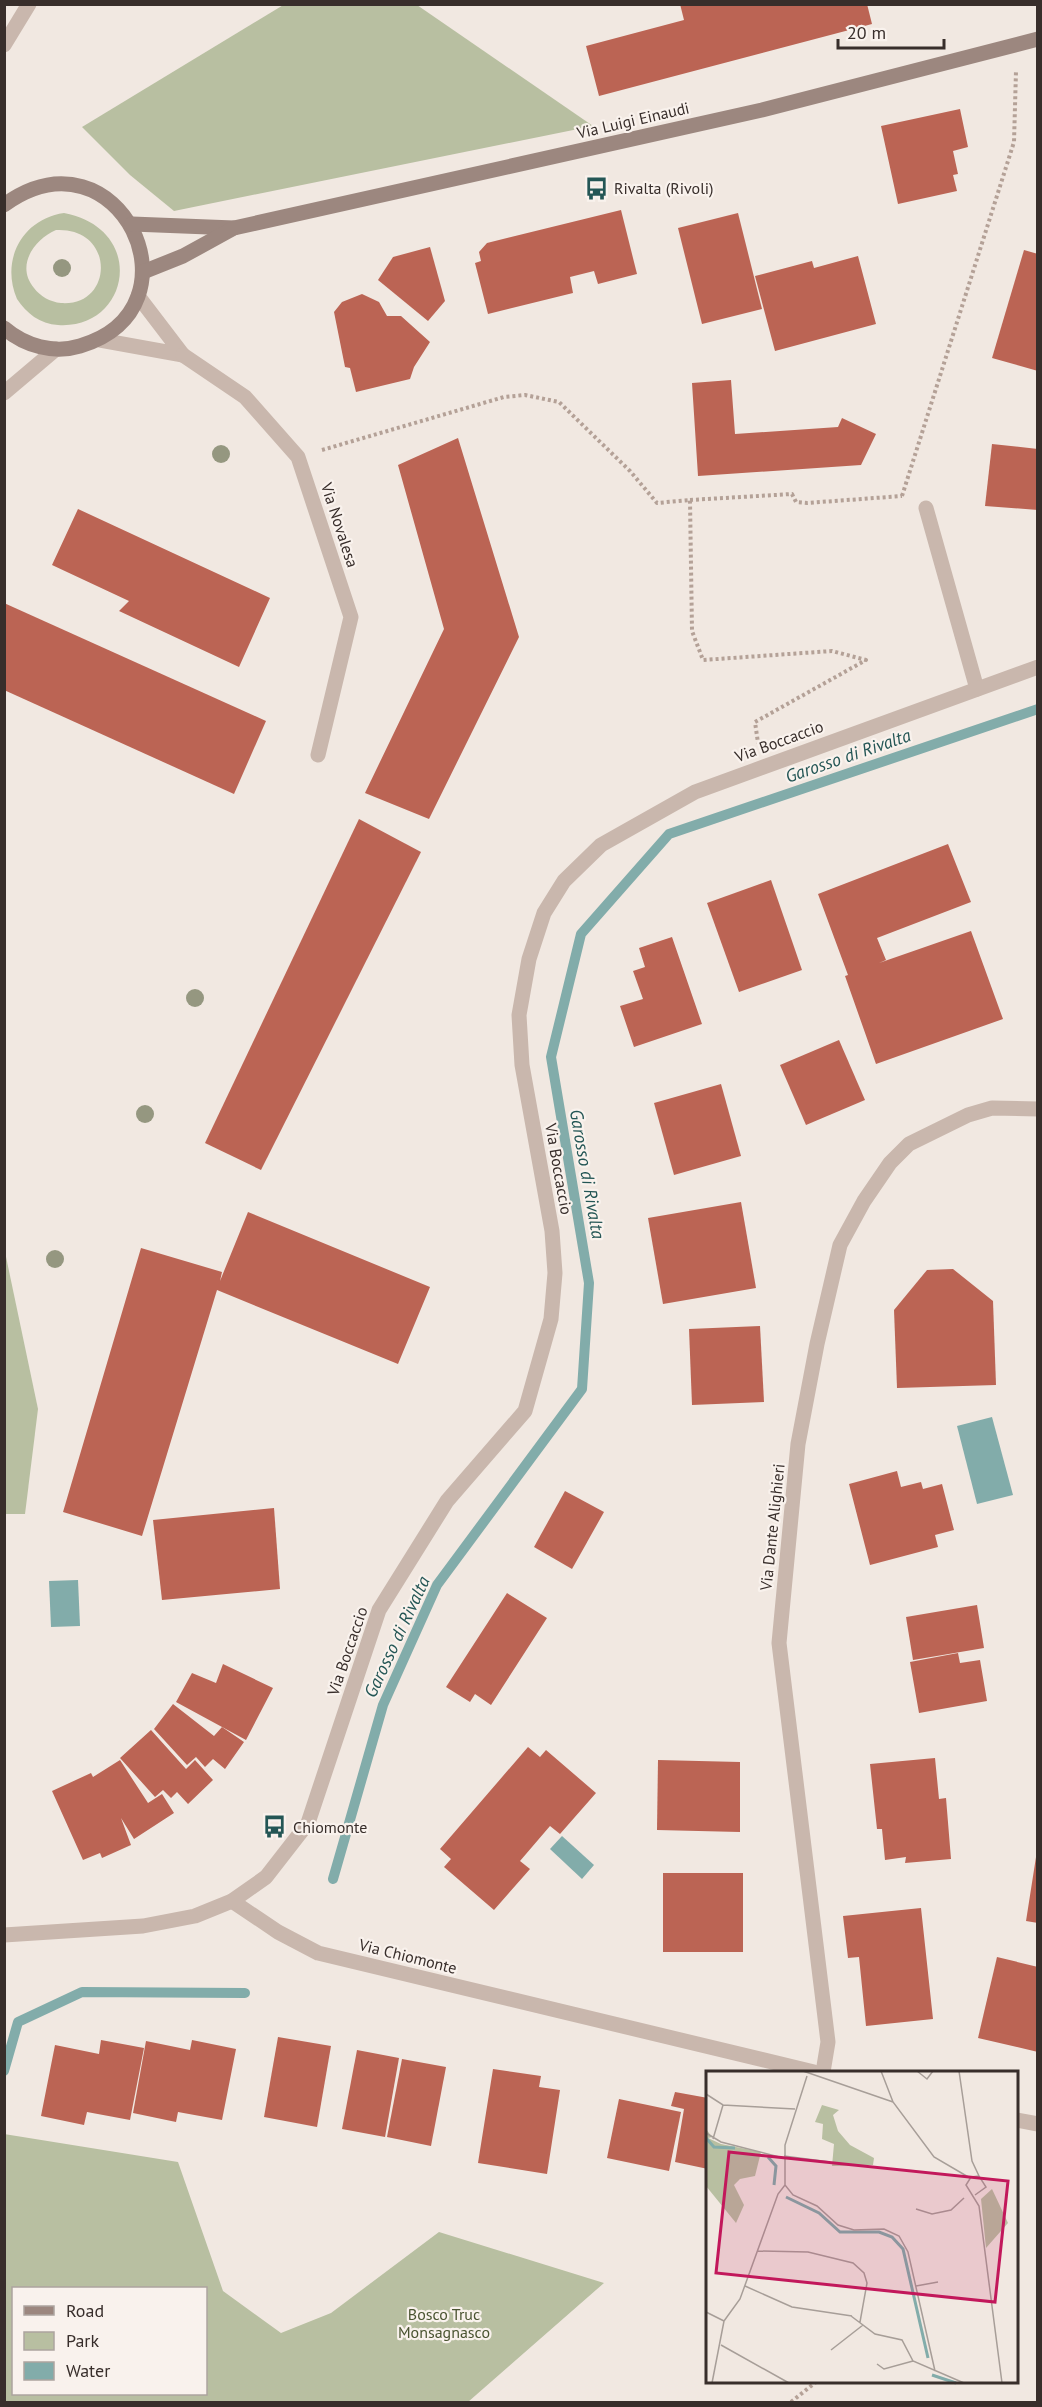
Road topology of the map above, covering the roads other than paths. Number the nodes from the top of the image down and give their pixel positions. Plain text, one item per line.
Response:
1 (29, 4) edge
2 (1038, 39) edge
3 (4, 45) edge
4 (4, 205) edge
5 (132, 224) junction
6 (234, 228) junction
7 (143, 272) junction
8 (138, 296) junction
9 (5, 328) edge
10 (4, 338) edge
11 (100, 340) junction
12 (56, 349) junction
13 (183, 355) junction
14 (4, 393) edge
15 (926, 508) road end
16 (1038, 667) edge
17 (977, 689) junction
18 (318, 755) dead end
19 (1038, 1109) edge
20 (231, 1901) junction
21 (4, 1935) edge
22 (806, 2071) edge
23 (823, 2071) edge
24 (1018, 2120) edge
25 (1038, 2124) edge

1 - 3 street
2 - 6 main road, Via Luigi Einaudi
4 - 5 main road
5 - 6 main road, Via Luigi Einaudi
5 - 7 main road
6 - 7 main road, Via Luigi Einaudi
7 - 8 main road
8 - 11 main road
8 - 13 street, Via Novalesa
9 - 10 street
9 - 12 main road
11 - 12 main road
11 - 13 street, Via Novalesa
12 - 14 street
13 - 18 street, Via Novalesa
15 - 17 street
16 - 17 street, Via Boccaccio
17 - 20 street, Via Boccaccio
19 - 23 street, Via Dante Alighieri
20 - 21 street
20 - 22 street, Via Chiomonte
24 - 25 street

